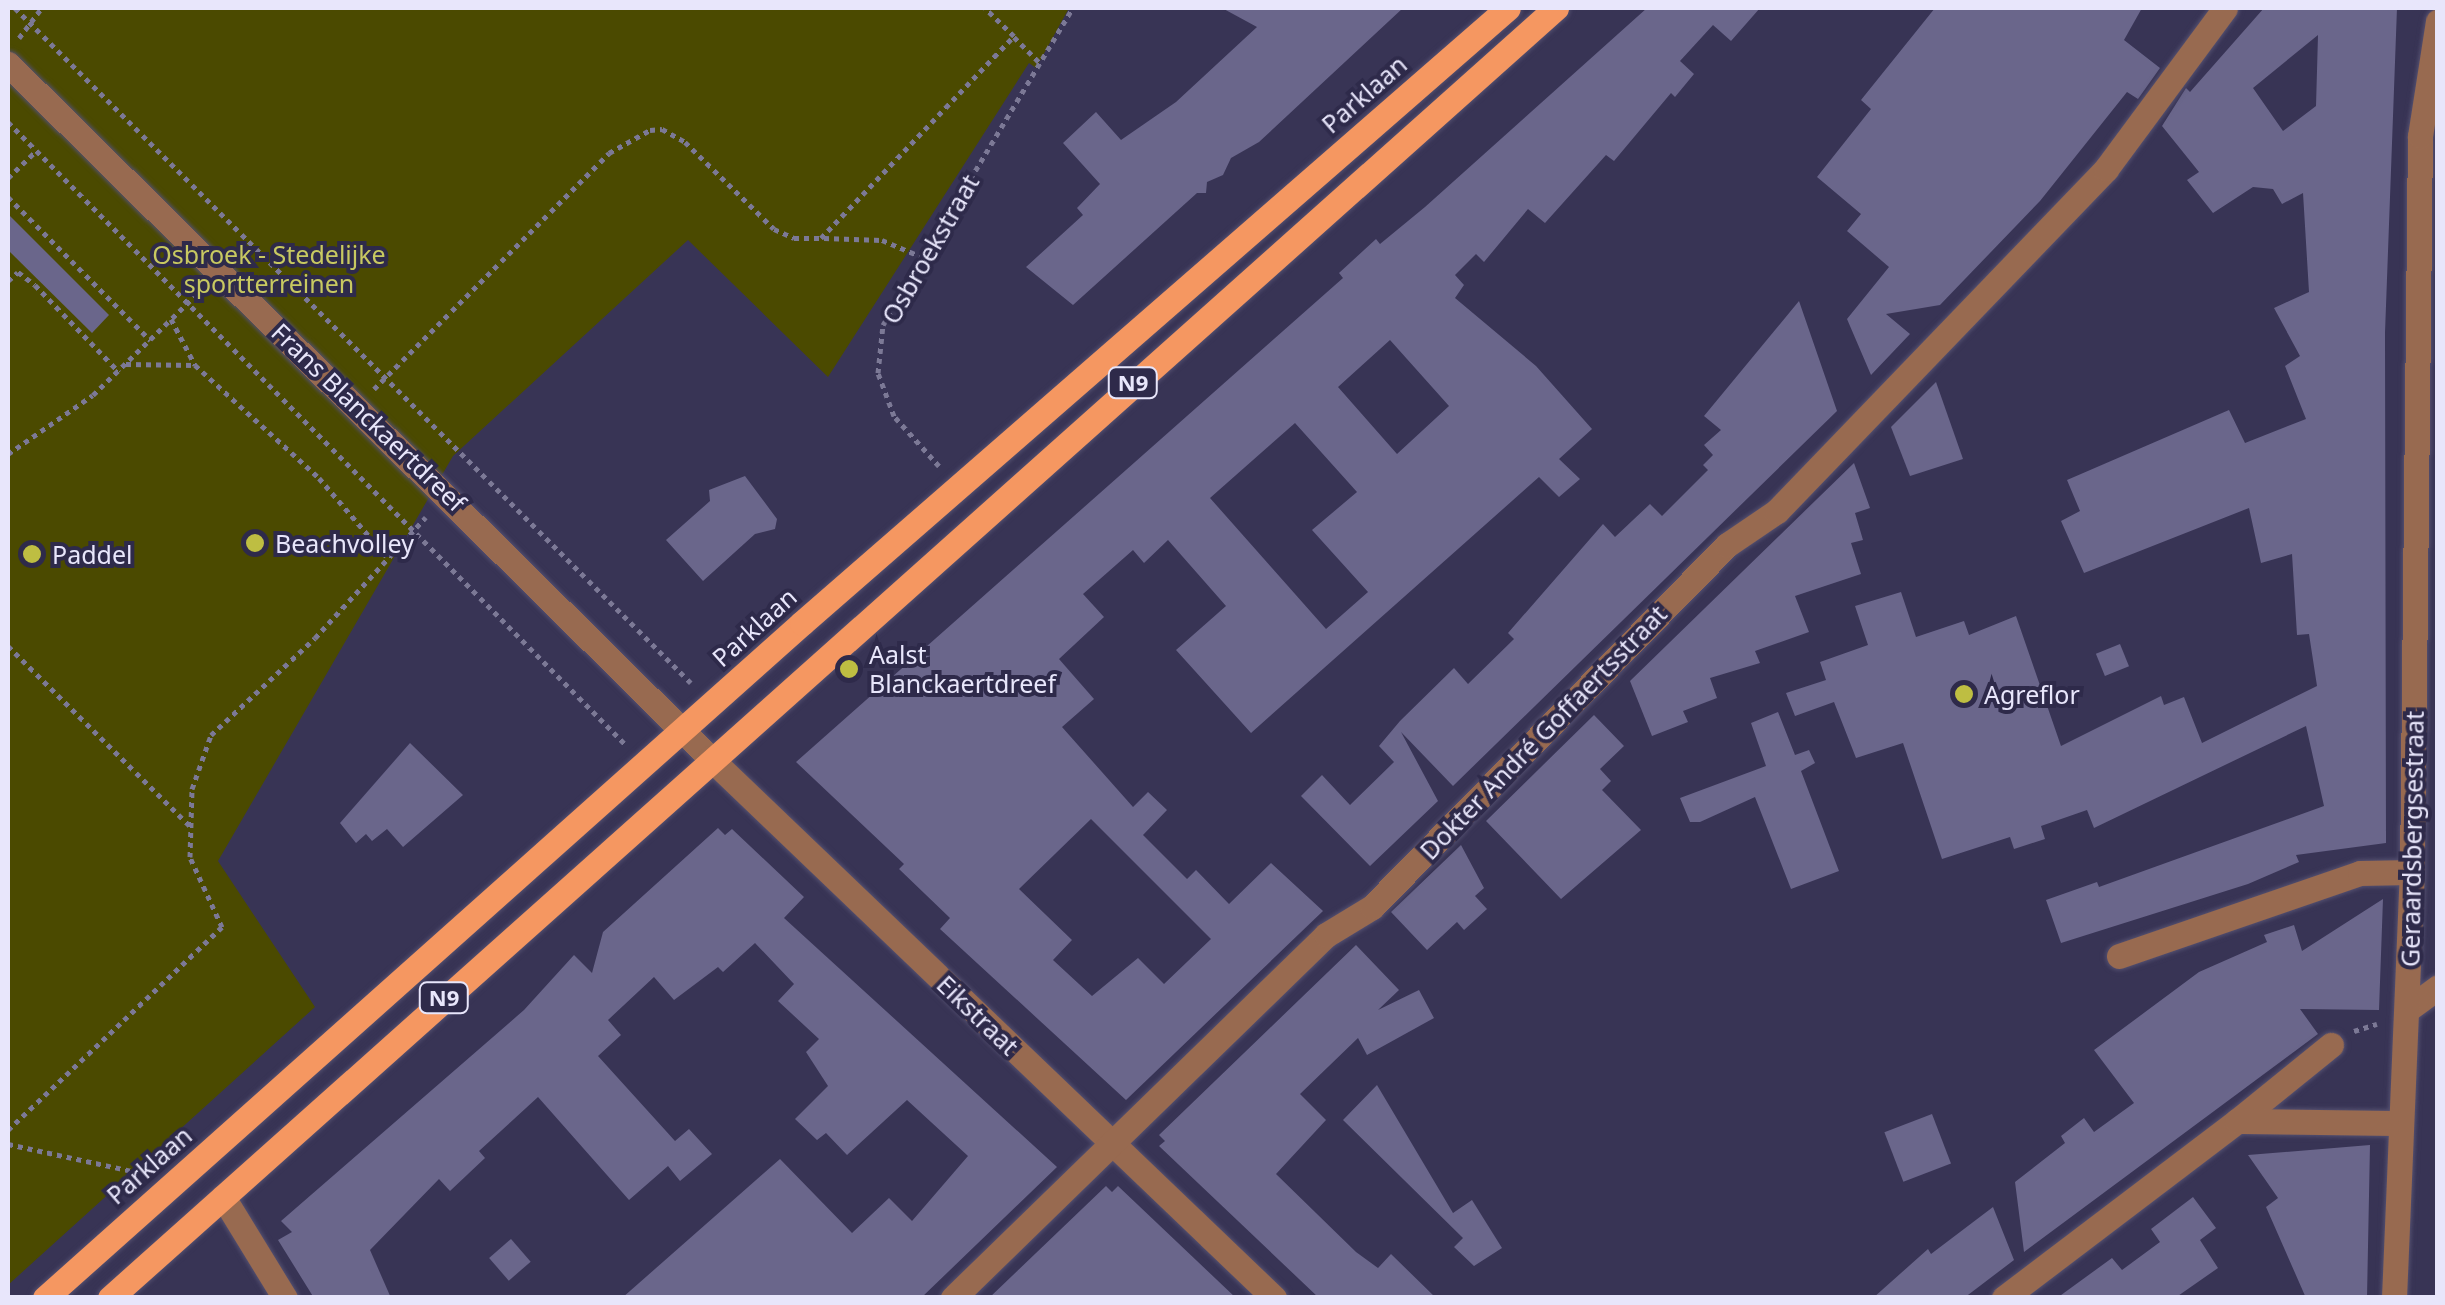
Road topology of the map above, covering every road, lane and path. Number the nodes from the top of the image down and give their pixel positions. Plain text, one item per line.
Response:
1 (15, 8) edge
2 (42, 8) edge
3 (985, 8) edge
4 (1073, 8) edge
5 (1508, 8) edge
6 (1556, 8) edge
7 (2225, 8) edge
8 (2438, 21) edge
9 (32, 23) junction
10 (1014, 36) junction
11 (8, 52) edge
12 (1040, 63) junction
13 (8, 64) edge
14 (8, 122) edge
15 (37, 150) junction
16 (8, 178) edge
17 (8, 197) edge
18 (821, 238) junction
19 (922, 257) junction
20 (220, 269) junction
21 (8, 281) edge
22 (191, 300) junction
23 (171, 319) junction
24 (150, 340) junction
25 (126, 364) junction
26 (195, 366) junction
27 (119, 372) junction
28 (387, 375) junction
29 (356, 408) junction
30 (8, 454) edge
31 (959, 489) junction
32 (450, 495) junction
33 (415, 528) junction
34 (386, 556) junction
35 (8, 646) edge
36 (700, 692) dead end
37 (684, 730) junction
38 (632, 751) dead end
39 (710, 758) junction
40 (190, 826) junction
41 (2412, 872) junction
42 (2118, 956) dead end
43 (2438, 987) edge
44 (2408, 1010) junction
45 (2331, 1045) joint
46 (2237, 1121) junction
47 (2401, 1123) junction
48 (8, 1130) edge
49 (1110, 1143) junction
50 (8, 1144) edge
51 (136, 1172) dead end
52 (223, 1197) junction
53 (45, 1298) edge
54 (110, 1298) edge
55 (284, 1298) edge
56 (953, 1298) edge
57 (1274, 1298) edge
58 (2004, 1298) edge
59 (2394, 1298) edge

1 - 9 path
2 - 9 path
3 - 10 path
4 - 12 path, Osbroekstraat
5 - 31 main road, Parklaan / N9
6 - 39 main road, N9
7 - 49 street, Dokter André Goffaertsstraat
8 - 41 street, Geraardsbergsestraat
9 - 11 path
9 - 28 path
10 - 12 path
10 - 18 path
12 - 19 path, Osbroekstraat
13 - 20 street, Frans Blanckaertdreef
14 - 15 path
15 - 16 path
15 - 22 path
17 - 24 path
18 - 19 path
18 - 28 path
19 - 31 path, Osbroekstraat
20 - 22 path
20 - 29 street, Frans Blanckaertdreef
21 - 27 path
22 - 23 path
22 - 33 path
23 - 24 path
23 - 26 path
24 - 25 path
25 - 26 path
25 - 27 path
26 - 34 path
27 - 30 path
28 - 29 path
28 - 36 path
29 - 32 street, Frans Blanckaertdreef
31 - 37 main road, Parklaan / N9
32 - 33 path
32 - 37 street, Frans Blanckaertdreef
33 - 34 path
33 - 38 path
34 - 40 path
35 - 40 path
37 - 39 street, Eikstraat
37 - 53 main road, Parklaan / N9
39 - 49 street, Eikstraat
39 - 52 main road, N9
40 - 48 path
41 - 42 street
41 - 44 street, Geraardsbergsestraat
43 - 44 street
44 - 45 path
44 - 47 street, Geraardsbergsestraat
45 - 46 street
46 - 47 street
46 - 58 street
47 - 59 street, Geraardsbergsestraat
49 - 56 street, Dokter André Goffaertsstraat
49 - 57 street, Eikstraat
50 - 51 path
52 - 54 main road, N9
52 - 55 street

